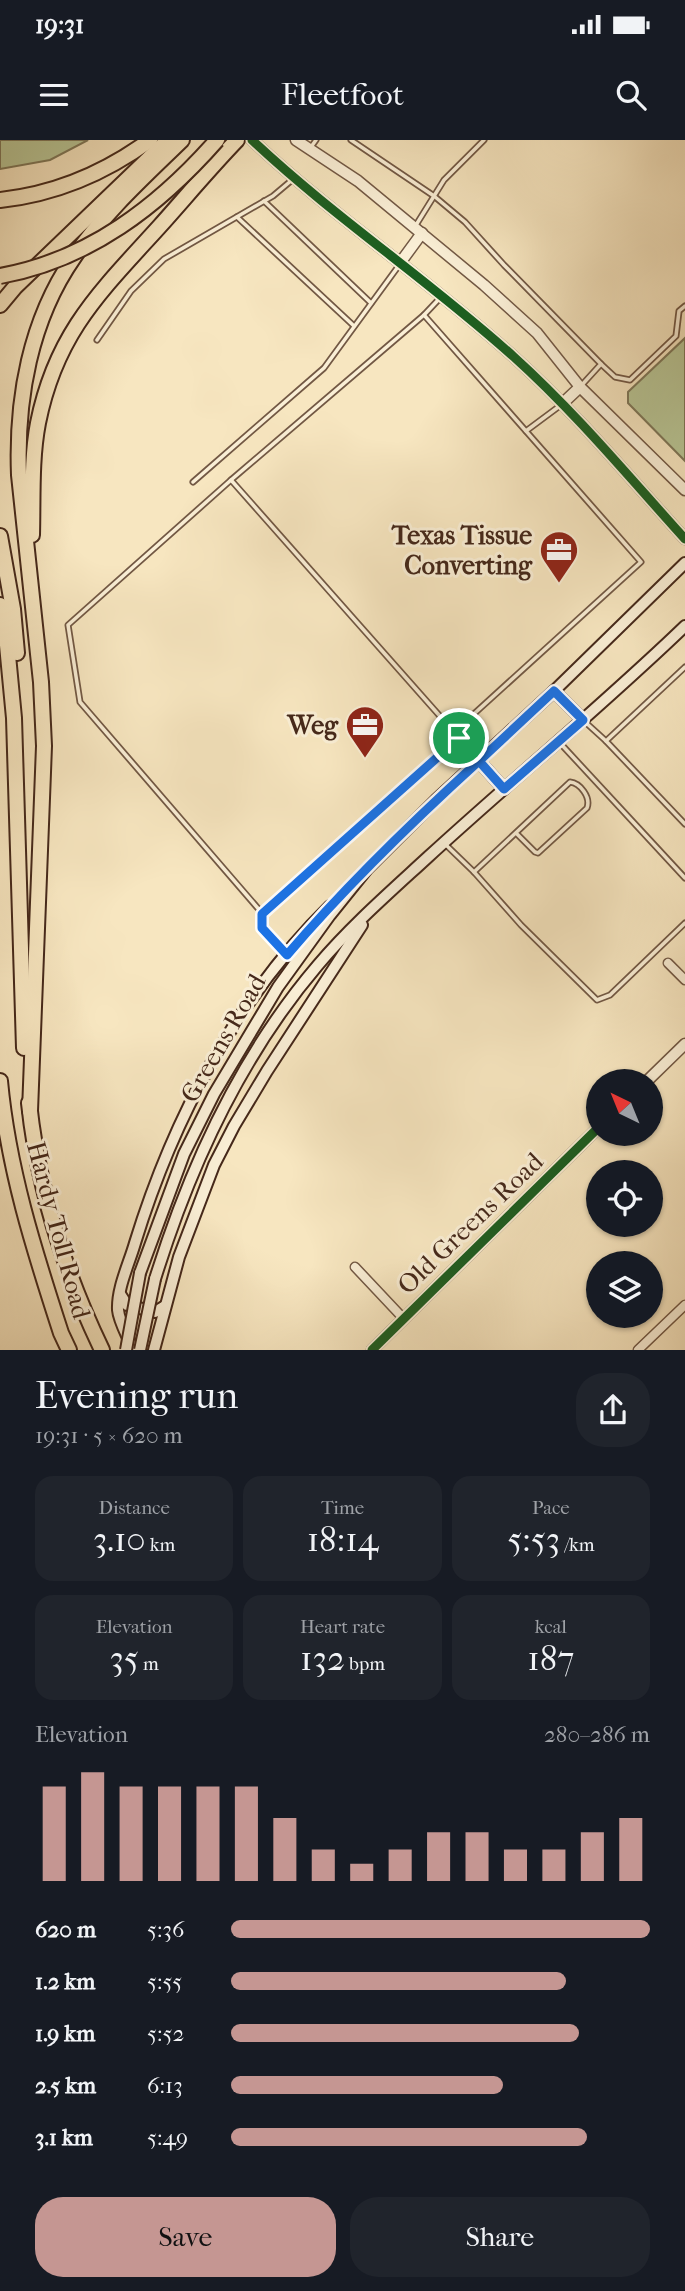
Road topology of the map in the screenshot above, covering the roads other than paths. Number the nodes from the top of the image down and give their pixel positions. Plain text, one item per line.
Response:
1 (150, 140) edge
2 (217, 140) edge
3 (237, 140) edge
4 (252, 140) edge
5 (296, 140) edge
6 (351, 140) edge
7 (484, 140) edge
8 (177, 141) edge
9 (313, 145) edge
10 (293, 179) junction
11 (434, 196) junction
12 (0, 200) edge
13 (264, 201) junction
14 (237, 217) junction
15 (418, 230) junction
16 (400, 263) junction
17 (0, 276) edge
18 (441, 297) junction
19 (372, 303) junction
20 (0, 304) edge
21 (685, 306) edge
22 (424, 315) junction
23 (354, 326) junction
24 (97, 340) dead end
25 (601, 364) junction
26 (580, 387) junction
27 (563, 403) junction
28 (526, 431) junction
29 (231, 480) junction
30 (193, 482) dead end
31 (685, 490) edge
32 (0, 536) edge
33 (685, 539) edge
34 (685, 564) edge
35 (0, 605) edge
36 (34, 610) junction
37 (685, 626) edge
38 (685, 667) edge
39 (554, 691) junction
40 (15, 718) junction
41 (583, 720) junction
42 (454, 732) junction
43 (459, 738) junction
44 (606, 741) junction
45 (559, 742) junction
46 (479, 761) junction
47 (504, 789) junction
48 (685, 824) edge
49 (516, 832) junction
50 (444, 843) junction
51 (367, 869) junction
52 (474, 872) junction
53 (685, 878) edge
54 (376, 905) junction
55 (262, 914) junction
56 (685, 923) edge
57 (287, 955) junction
58 (668, 963) dead end
59 (685, 979) edge
60 (685, 1044) edge
61 (659, 1069) edge
62 (0, 1081) edge
63 (30, 1111) junction
64 (586, 1140) edge
65 (0, 1145) edge
66 (23, 1210) junction
67 (355, 1267) dead end
68 (120, 1294) junction
69 (685, 1305) edge
70 (165, 1306) junction
71 (404, 1318) junction
72 (69, 1349) edge
73 (102, 1349) edge
74 (126, 1349) edge
75 (133, 1349) edge
76 (140, 1349) edge
77 (154, 1349) edge
78 (372, 1349) edge
79 (638, 1349) edge

1 - 12 highway
2 - 17 highway, bridge
3 - 36 highway
4 - 10 street
5 - 9 street
6 - 11 lane
7 - 11 lane
8 - 20 highway, bridge
8 - 36 highway
9 - 15 street
10 - 13 lane
10 - 16 street
11 - 15 lane
11 - 25 lane
13 - 14 lane
13 - 19 lane
14 - 23 lane
14 - 24 lane
15 - 16 street
15 - 26 street
16 - 18 street
16 - 19 lane
18 - 22 lane
18 - 27 street
19 - 23 lane
21 - 25 lane
22 - 28 lane
22 - 29 lane
23 - 30 lane
25 - 26 lane
26 - 27 street
26 - 31 street
27 - 28 lane
27 - 33 street
28 - 42 lane
29 - 42 lane
29 - 55 lane
32 - 40 highway
34 - 39 main road, Greens Road
35 - 40 highway, Hardy Toll Road
36 - 63 highway
37 - 41 main road, Greens Road
38 - 44 lane
39 - 41 main road
39 - 46 main road, Greens Road
40 - 63 highway, Hardy Toll Road
41 - 44 lane
41 - 45 main road, Greens Road
42 - 43 lane
43 - 46 lane
43 - 55 lane
44 - 48 lane
45 - 47 main road, Greens Road
45 - 53 lane
46 - 47 main road
46 - 51 main road, Greens Road
47 - 50 main road, Greens Road
49 - 49 lane
49 - 52 lane
50 - 52 lane
50 - 54 main road, Greens Road
51 - 57 main road
51 - 74 main road, Greens Road, bridge
52 - 56 lane
54 - 70 main road
54 - 76 main road, Greens Road, bridge
55 - 57 lane
57 - 68 main road
58 - 59 street
60 - 61 street
62 - 66 highway, Hardy Toll Road
63 - 73 highway, Hardy Toll Road
64 - 71 street, Old Greens Road
65 - 66 highway
66 - 72 highway, Hardy Toll Road
67 - 71 street
68 - 70 main road
68 - 75 main road
69 - 79 street
70 - 77 main road
71 - 78 street, Old Greens Road

